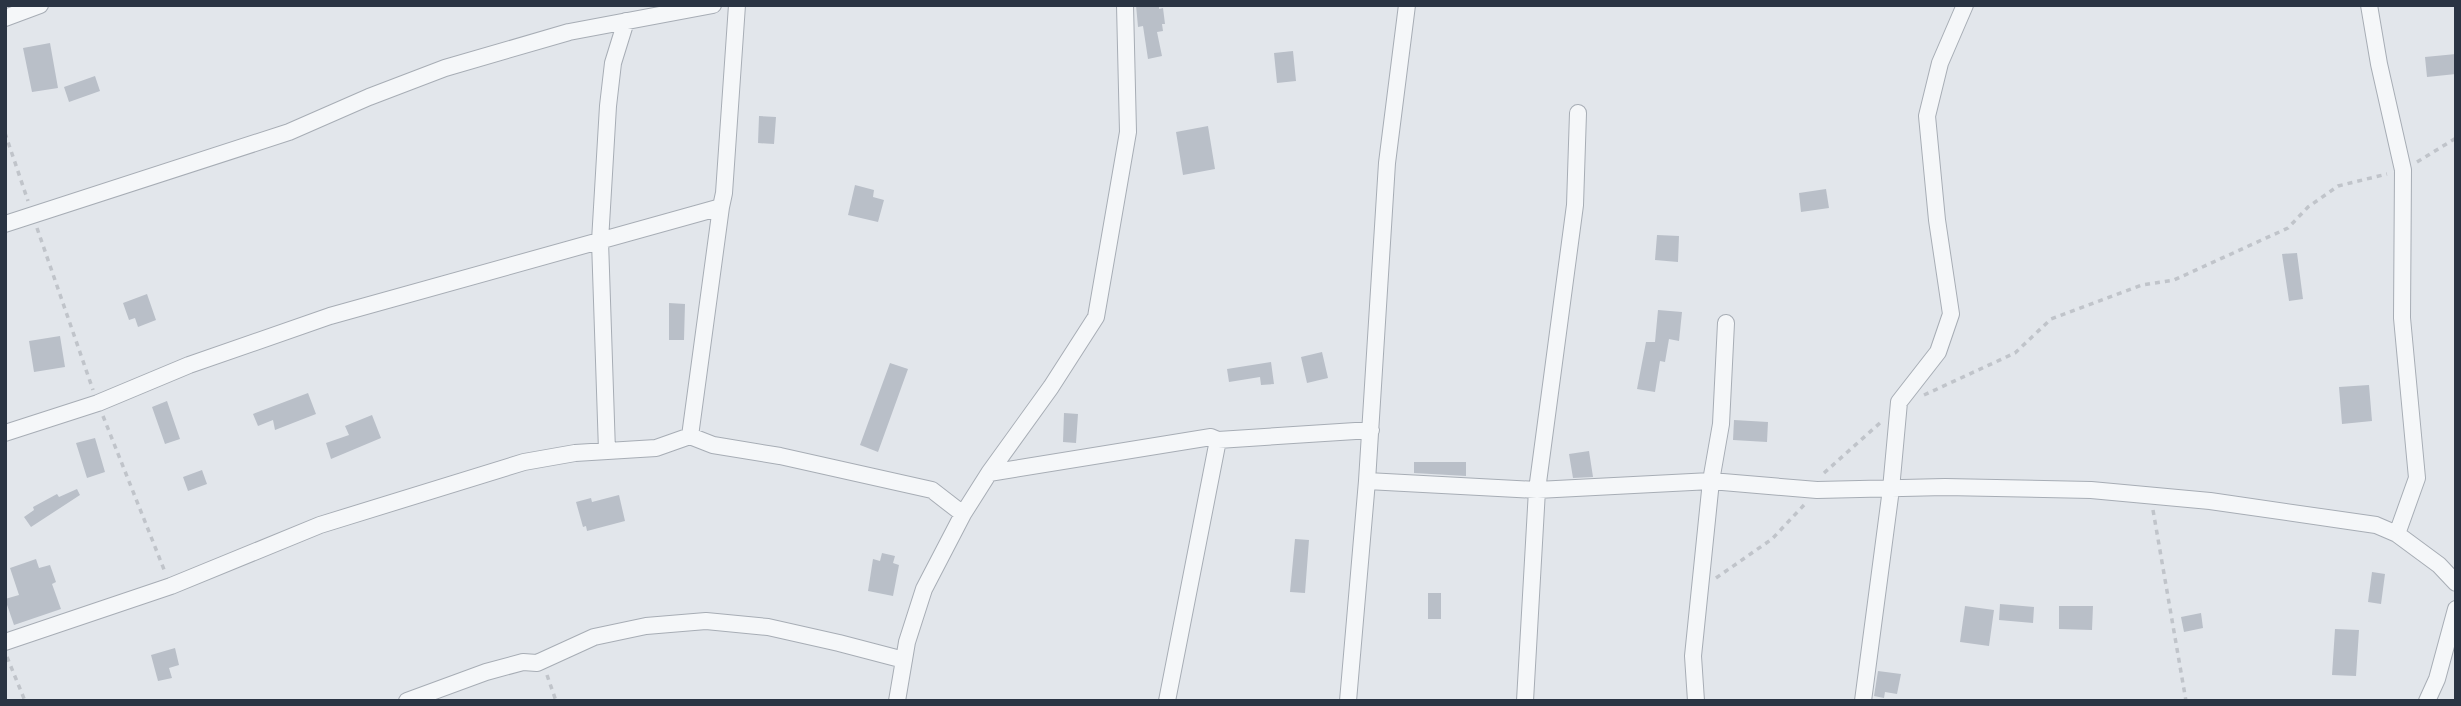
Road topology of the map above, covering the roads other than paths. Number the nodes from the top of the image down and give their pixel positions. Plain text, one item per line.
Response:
1 (40, 5) edge
2 (713, 5) edge
3 (737, 5) edge
4 (1125, 5) edge
5 (1407, 5) edge
6 (1965, 5) edge
7 (2369, 5) edge
8 (5, 18) edge
9 (626, 21) junction
10 (1578, 113) dead end
11 (720, 207) junction
12 (5, 224) edge
13 (600, 241) junction
14 (1726, 323) dead end
15 (1371, 430) junction
16 (5, 433) edge
17 (690, 436) junction
18 (1218, 440) junction
19 (607, 451) junction
20 (989, 473) junction
21 (1367, 481) junction
22 (1712, 481) junction
23 (1891, 489) junction
24 (1537, 490) junction
25 (963, 514) junction
26 (2397, 534) junction
27 (2456, 583) edge
28 (2456, 609) edge
29 (5, 642) edge
30 (904, 660) junction
31 (407, 701) edge
32 (897, 701) edge
33 (1167, 701) edge
34 (1348, 701) edge
35 (1525, 701) edge
36 (1696, 701) edge
37 (1863, 701) edge
38 (2427, 701) edge

1 - 8 street
2 - 9 street
3 - 11 street
4 - 20 street
5 - 15 street
6 - 23 street
7 - 26 street
9 - 12 street
9 - 13 street
10 - 24 street
11 - 13 street
11 - 17 street
13 - 16 street
13 - 19 street
14 - 22 street
15 - 18 street
15 - 21 street
17 - 19 street
17 - 25 street
18 - 20 street
18 - 33 street
19 - 29 street
20 - 25 street
21 - 24 street
21 - 34 street
22 - 23 street
22 - 24 street
22 - 36 street
23 - 26 street
23 - 37 street
24 - 35 street
25 - 30 street
26 - 27 street
28 - 38 street
30 - 31 street
30 - 32 street

